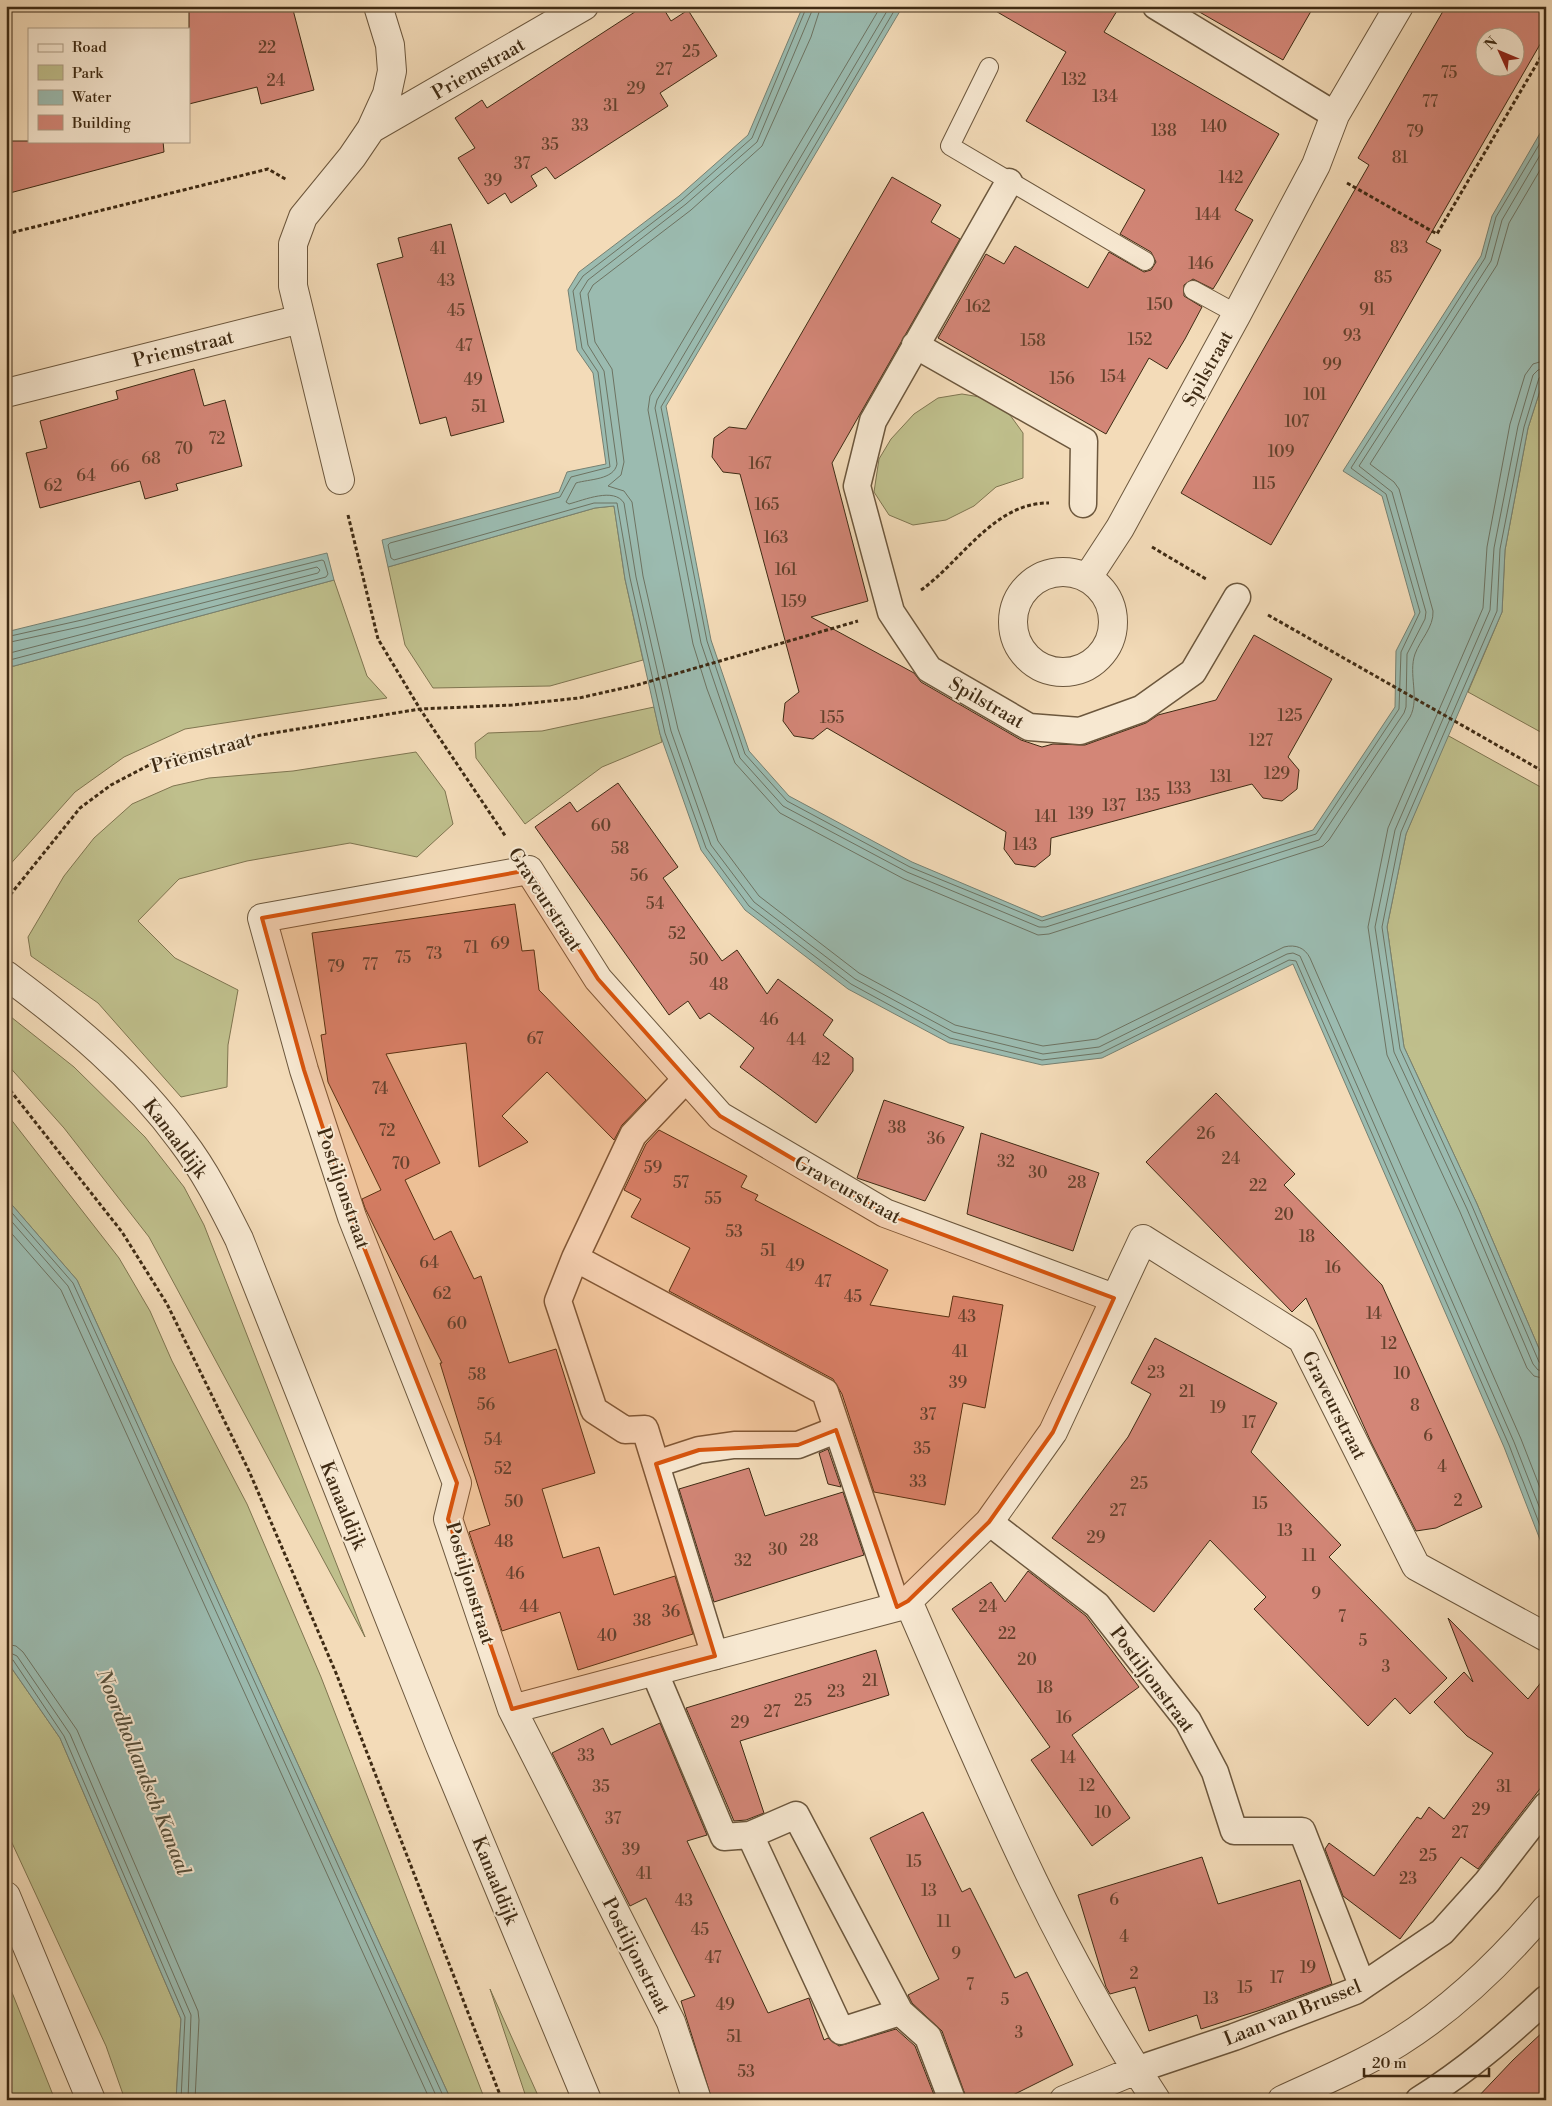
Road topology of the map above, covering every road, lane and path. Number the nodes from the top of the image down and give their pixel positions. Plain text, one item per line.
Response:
1 (378, 6) edge
2 (584, 6) edge
3 (1156, 6) edge
4 (1399, 6) edge
5 (1546, 48) edge
6 (989, 67) dead end
7 (1335, 115) junction
8 (371, 129) junction
9 (1316, 165) junction
10 (1010, 182) junction
11 (318, 197) junction
12 (6, 234) edge
13 (1145, 261) dead end
14 (1193, 290) dead end
15 (1237, 314) junction
16 (301, 318) junction
17 (915, 345) junction
18 (6, 393) edge
19 (340, 480) joint
20 (1084, 504) joint
21 (1088, 577) dead end
22 (1237, 597) dead end
23 (891, 612) junction
24 (1386, 683) dead end
25 (420, 709) junction
26 (1546, 773) edge
27 (529, 870) junction
28 (6, 900) edge
29 (6, 975) edge
30 (687, 1078) junction
31 (6, 1085) edge
32 (575, 1258) junction
33 (1114, 1298) junction
34 (836, 1430) junction
35 (656, 1464) junction
36 (989, 1522) junction
37 (902, 1604) junction
38 (1546, 1637) edge
39 (715, 1656) junction
40 (654, 1671) junction
41 (512, 1709) junction
42 (1546, 1806) edge
43 (750, 1834) junction
44 (6, 1896) edge
45 (1546, 1909) edge
46 (1362, 1985) junction
47 (1546, 1999) edge
48 (900, 2012) junction
49 (1136, 2070) junction
50 (91, 2100) edge
51 (502, 2100) edge
52 (586, 2100) edge
53 (697, 2100) edge
54 (952, 2100) edge
55 (1064, 2100) edge
56 (1156, 2100) edge
57 (1282, 2100) edge
58 (1419, 2100) edge

1 - 8 street, Priemstraat
2 - 8 street, Priemstraat
3 - 7 street
4 - 7 street, Spilstraat
5 - 9 path
6 - 10 lane
7 - 9 street, Spilstraat
8 - 11 street, Priemstraat
9 - 15 street, Spilstraat
10 - 13 lane
10 - 17 street, Spilstraat
11 - 12 path
11 - 16 street, Priemstraat
14 - 15 lane, Spilstraat
15 - 21 street, Spilstraat
16 - 18 street, Priemstraat
16 - 19 street, Priemstraat
17 - 20 street
17 - 23 street, Spilstraat
19 - 25 path
20 - 23 path
22 - 23 street, Spilstraat
23 - 25 path, Priemstraat
24 - 26 path
25 - 27 path, Graveurstraat
25 - 28 path, Priemstraat
27 - 30 street, Graveurstraat
27 - 41 street, Postiljonstraat
29 - 52 street, Kanaaldijk
30 - 32 street
30 - 33 street, Graveurstraat
31 - 51 path
32 - 34 street
32 - 35 street
33 - 36 street, Graveurstraat
33 - 38 street, Graveurstraat
34 - 35 street
34 - 37 street
35 - 39 street
36 - 37 street, Graveurstraat
36 - 46 street, Postiljonstraat
37 - 39 street
37 - 49 street
39 - 40 street
40 - 41 street
40 - 43 street
41 - 53 street, Postiljonstraat
42 - 46 street, Laan van Brussel
43 - 48 street
43 - 48 street
44 - 50 street
45 - 57 street
46 - 49 street, Laan van Brussel
47 - 58 street
48 - 54 street
49 - 55 street, Laan van Brussel
49 - 56 street

